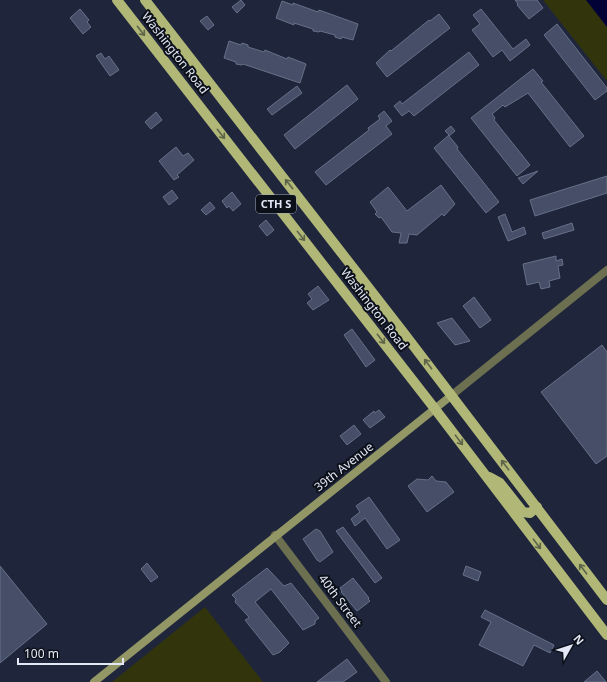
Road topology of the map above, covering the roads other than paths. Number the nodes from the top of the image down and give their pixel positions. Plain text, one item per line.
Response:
1 (117, 0) edge
2 (145, 0) edge
3 (607, 270) edge
4 (452, 395) junction
5 (435, 409) junction
6 (484, 474) junction
7 (537, 507) junction
8 (276, 535) junction
9 (607, 600) edge
10 (607, 635) edge
11 (94, 682) edge
12 (386, 682) edge

1 -> 5 main road, Washington Road / CTH S
4 -> 2 main road, Washington Road / CTH S
3 - 4 street, 39th Avenue
4 - 5 main road, 39th Avenue
7 -> 4 main road, Washington Road
5 -> 6 main road, Washington Road
5 - 8 main road, 39th Avenue
6 - 7 main road
6 -> 10 main road, Washington Road
9 -> 7 main road, Washington Road
8 - 11 main road, 39th Avenue
8 - 12 street, 40th Street

